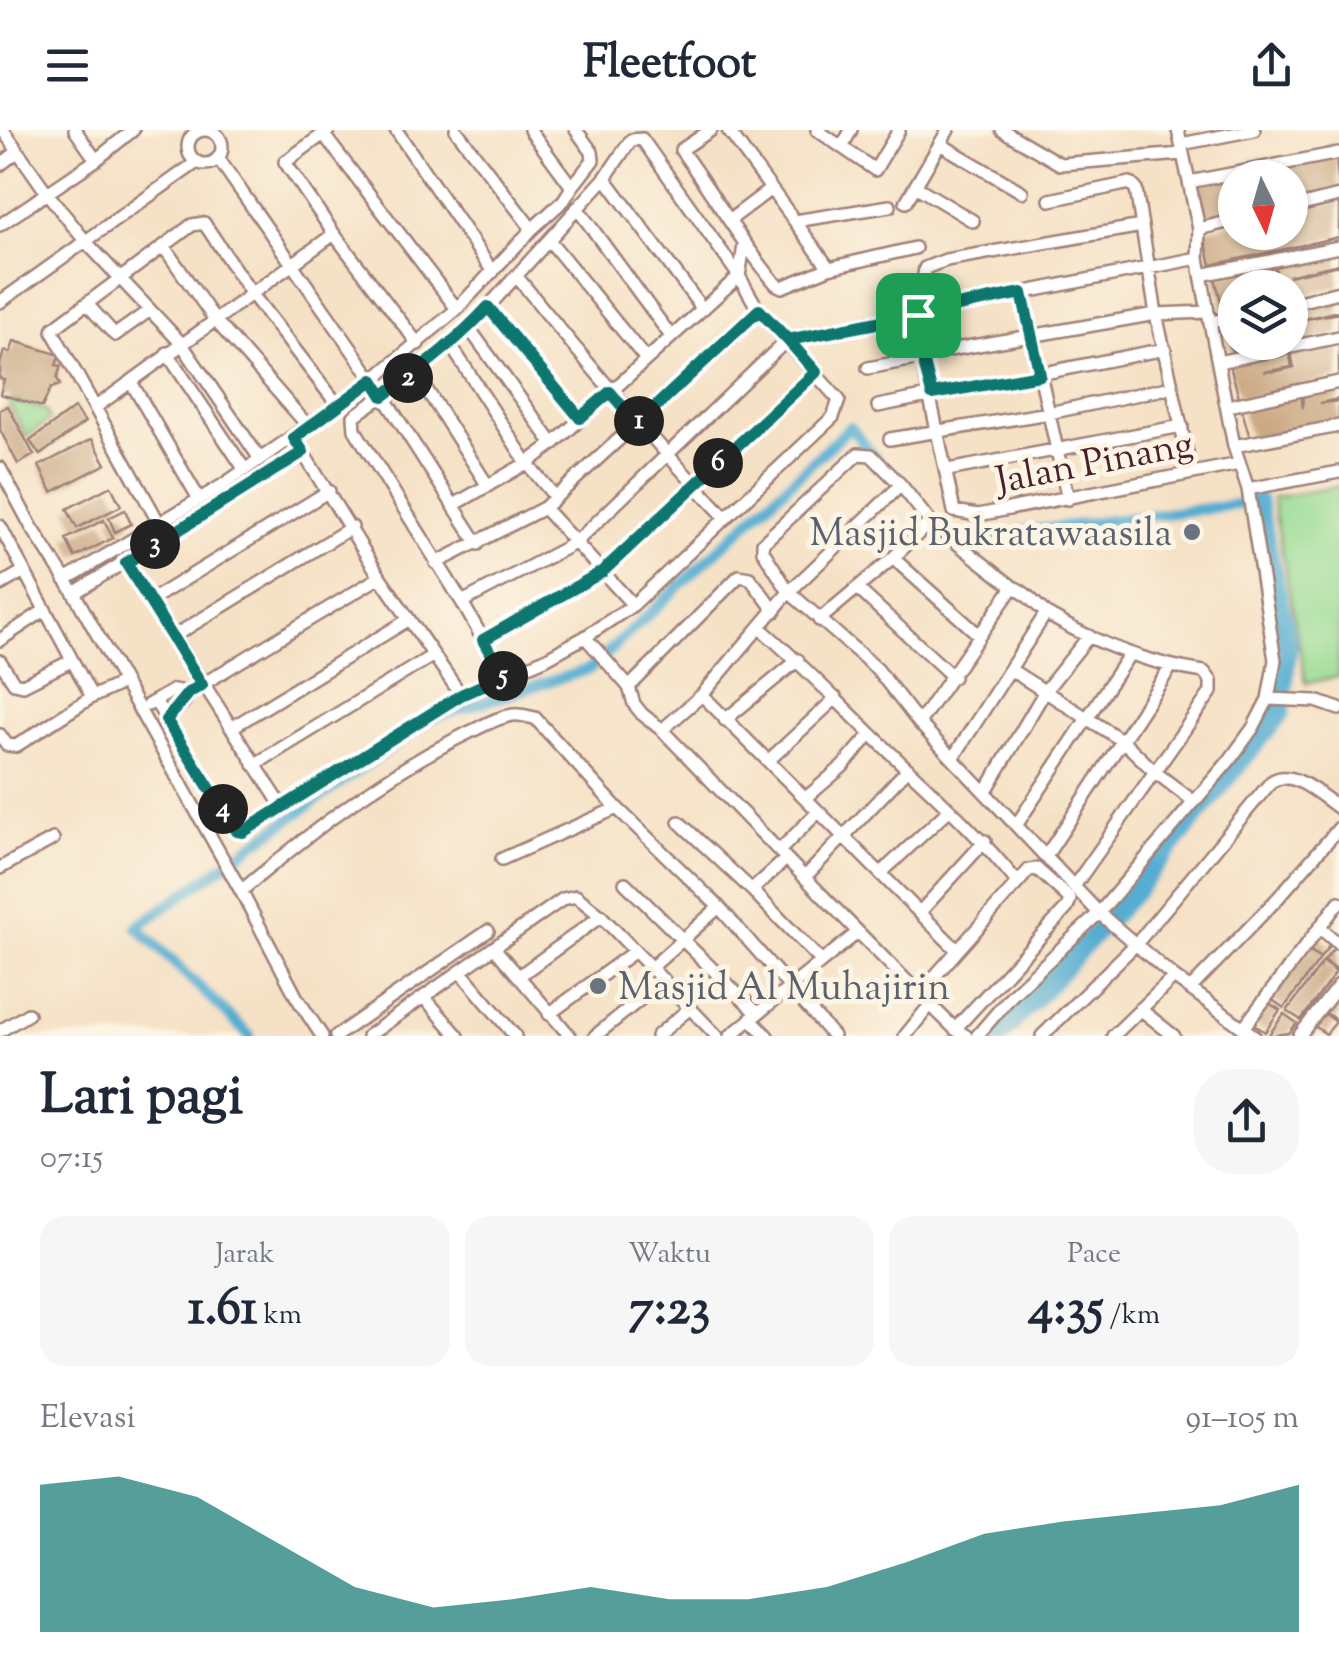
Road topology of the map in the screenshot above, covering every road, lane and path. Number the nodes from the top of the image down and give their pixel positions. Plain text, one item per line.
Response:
1 (4, 130) edge
2 (75, 130) edge
3 (133, 130) edge
4 (231, 130) edge
5 (396, 130) edge
6 (456, 130) edge
7 (530, 130) edge
8 (576, 130) edge
9 (711, 130) edge
10 (728, 130) edge
11 (818, 130) edge
12 (851, 130) edge
13 (899, 130) edge
14 (948, 130) edge
15 (1002, 130) edge
16 (1178, 130) edge
17 (1254, 130) edge
18 (199, 131) edge
19 (326, 132) edge
20 (220, 139) junction
21 (940, 144) junction
22 (842, 147) junction
23 (1182, 149) junction
24 (17, 152) junction
25 (1339, 153) edge
26 (218, 158) junction
27 (96, 160) junction
28 (197, 162) junction
29 (0, 165) edge
30 (606, 178) junction
31 (1190, 182) junction
32 (572, 186) junction
33 (915, 186) junction
34 (771, 189) junction
35 (1022, 192) dead end
36 (47, 194) junction
37 (1339, 196) edge
38 (1050, 200) dead end
39 (906, 202) dead end
40 (1308, 204) edge
41 (890, 206) dead end
42 (577, 208) junction
43 (731, 219) junction
44 (795, 221) junction
45 (972, 221) dead end
46 (1218, 224) edge
47 (0, 226) edge
48 (1142, 226) junction
49 (1198, 228) junction
50 (532, 229) junction
51 (334, 234) junction
52 (549, 240) junction
53 (86, 242) junction
54 (744, 246) junction
55 (164, 247) junction
56 (1339, 247) edge
57 (915, 248) dead end
58 (1198, 258) junction
59 (290, 263) junction
60 (1150, 267) junction
61 (829, 268) junction
62 (493, 272) junction
63 (739, 276) junction
64 (1201, 276) junction
65 (121, 277) junction
66 (518, 278) junction
67 (1339, 292) edge
68 (251, 293) junction
69 (1022, 293) junction
70 (1308, 300) edge
71 (0, 302) edge
72 (86, 304) junction
73 (488, 307) junction
74 (700, 307) junction
75 (457, 309) junction
76 (150, 310) junction
77 (759, 310) junction
78 (1156, 314) junction
79 (918, 315) junction
80 (1210, 317) junction
81 (1218, 317) edge
82 (215, 320) junction
83 (470, 328) junction
84 (670, 335) junction
85 (1032, 337) junction
86 (1339, 337) edge
87 (788, 340) junction
88 (181, 343) junction
89 (418, 344) junction
90 (450, 344) junction
91 (1165, 349) junction
92 (167, 354) junction
93 (922, 355) junction
94 (646, 358) junction
95 (1218, 362) junction
96 (868, 368) dead end
97 (816, 372) junction
98 (416, 373) junction
99 (1040, 375) junction
100 (373, 380) junction
101 (130, 382) junction
102 (1339, 382) edge
103 (1172, 387) junction
104 (610, 392) junction
105 (932, 394) junction
106 (383, 396) junction
107 (337, 404) junction
108 (878, 406) dead end
109 (1228, 406) junction
110 (96, 407) junction
111 (1049, 413) junction
112 (580, 418) junction
113 (637, 424) junction
114 (308, 426) junction
115 (1182, 426) junction
116 (1339, 426) edge
117 (938, 430) junction
118 (294, 438) junction
119 (890, 439) dead end
120 (552, 444) junction
121 (1234, 446) junction
122 (1057, 448) junction
123 (303, 452) junction
124 (670, 454) junction
125 (260, 460) junction
126 (527, 464) junction
127 (1240, 464) junction
128 (0, 468) edge
129 (245, 470) junction
130 (948, 470) junction
131 (1192, 471) junction
132 (1339, 472) edge
133 (695, 485) junction
134 (901, 485) junction
135 (488, 486) junction
136 (329, 490) junction
137 (556, 497) junction
138 (199, 498) junction
139 (1068, 499) junction
140 (1250, 501) junction
141 (454, 505) junction
142 (544, 508) junction
143 (726, 518) junction
144 (930, 522) junction
145 (158, 523) junction
146 (31, 526) junction
147 (352, 527) junction
148 (3, 532) edge
149 (575, 543) junction
150 (478, 544) junction
151 (893, 558) junction
152 (126, 563) junction
153 (436, 563) junction
154 (24, 571) junction
155 (602, 572) junction
156 (380, 577) junction
157 (65, 580) junction
158 (0, 585) edge
159 (1014, 587) junction
160 (857, 588) junction
161 (74, 592) junction
162 (789, 592) junction
163 (151, 600) junction
164 (462, 602) junction
165 (633, 605) junction
166 (46, 610) junction
167 (775, 611) junction
168 (1046, 613) junction
169 (408, 620) junction
170 (818, 620) junction
171 (760, 628) junction
172 (979, 635) junction
173 (174, 636) junction
174 (1089, 636) junction
175 (586, 637) junction
176 (0, 640) edge
177 (483, 640) junction
178 (1130, 655) junction
179 (432, 656) junction
180 (0, 660) edge
181 (798, 660) junction
182 (71, 661) junction
183 (1171, 667) junction
184 (1012, 670) junction
185 (503, 676) junction
186 (953, 677) junction
187 (122, 683) junction
188 (202, 685) junction
189 (629, 687) junction
190 (1045, 690) junction
191 (188, 693) junction
192 (461, 695) junction
193 (702, 695) junction
194 (92, 697) junction
195 (836, 698) junction
196 (1272, 698) junction
197 (155, 701) junction
198 (1339, 709) edge
199 (140, 710) junction
200 (1088, 718) junction
201 (166, 720) junction
202 (725, 720) junction
203 (919, 723) junction
204 (231, 728) junction
205 (151, 729) junction
206 (662, 730) junction
207 (870, 734) junction
208 (0, 735) edge
209 (1123, 741) junction
210 (953, 758) junction
211 (768, 761) junction
212 (254, 765) junction
213 (908, 769) junction
214 (1154, 772) junction
215 (986, 792) junction
216 (806, 798) junction
217 (1193, 801) junction
218 (283, 808) junction
219 (617, 808) junction
220 (1339, 808) edge
221 (949, 810) junction
222 (818, 812) junction
223 (679, 822) dead end
224 (1017, 824) junction
225 (1339, 828) edge
226 (844, 837) junction
227 (54, 839) dead end
228 (985, 841) junction
229 (783, 855) junction
230 (1046, 856) junction
231 (502, 860) dead end
232 (0, 868) edge
233 (881, 873) junction
234 (806, 876) junction
235 (1018, 882) junction
236 (625, 883) dead end
237 (1075, 885) junction
238 (752, 890) junction
239 (241, 891) junction
240 (1339, 902) edge
241 (719, 907) junction
242 (921, 912) junction
243 (1101, 915) junction
244 (601, 916) junction
245 (1320, 928) junction
246 (488, 931) dead end
247 (857, 933) junction
248 (683, 939) junction
249 (1137, 943) junction
250 (1339, 944) edge
251 (495, 949) junction
252 (956, 949) junction
253 (635, 950) junction
254 (821, 961) junction
255 (652, 968) junction
256 (461, 972) junction
257 (519, 976) junction
258 (1174, 977) junction
259 (664, 980) junction
260 (1339, 985) edge
261 (787, 987) junction
262 (1191, 988) junction
263 (920, 993) junction
264 (424, 998) junction
265 (930, 1004) junction
266 (690, 1008) junction
267 (1140, 1009) junction
268 (28, 1014) dead end
269 (549, 1014) junction
270 (754, 1016) junction
271 (389, 1024) junction
272 (1242, 1028) junction
273 (0, 1031) edge
274 (961, 1033) edge
275 (987, 1033) edge
276 (322, 1036) edge
277 (336, 1036) edge
278 (368, 1036) edge
279 (400, 1036) edge
280 (458, 1036) edge
281 (515, 1036) edge
282 (570, 1036) edge
283 (595, 1036) edge
284 (657, 1036) edge
285 (717, 1036) edge
286 (730, 1036) edge
287 (767, 1036) edge
288 (833, 1036) edge
289 (905, 1036) edge
290 (1042, 1036) edge
291 (1113, 1036) edge
292 (1174, 1036) edge
293 (1254, 1036) edge
294 (1299, 1036) edge

1 - 24 street
2 - 27 street
3 - 27 street
4 - 20 street
5 - 62 street
6 - 50 street
7 - 32 street
8 - 32 street
9 - 43 street
10 - 34 street
11 - 22 street
12 - 22 street
13 - 22 street
14 - 21 street
15 - 23 street
16 - 23 street
17 - 23 street
18 - 20 street
18 - 28 street
19 - 51 street
19 - 75 street
20 - 26 street
21 - 33 street
21 - 35 street
23 - 31 street
24 - 29 street
24 - 36 street
25 - 31 street
26 - 28 street
26 - 59 street
27 - 36 street
28 - 53 street
30 - 42 street
30 - 63 street
30 - 74 street
31 - 49 street
32 - 50 street
33 - 39 street
33 - 45 street
34 - 43 street
34 - 44 street
36 - 47 street
36 - 53 street
37 - 40 street
38 - 48 street
41 - 44 street
42 - 52 street
42 - 84 street
43 - 54 street
44 - 61 street
46 - 49 street
48 - 60 street
48 - 79 street
49 - 58 street
50 - 62 street
51 - 59 street
51 - 89 street
52 - 66 street
52 - 94 street
53 - 65 street
53 - 71 street
54 - 61 street
54 - 63 street
55 - 65 street
55 - 68 street
55 - 82 street
56 - 64 street
57 - 61 street
58 - 60 street
58 - 64 street
59 - 68 street
59 - 100 street
60 - 69 street
60 - 78 street
62 - 75 street
63 - 74 street
63 - 77 street
64 - 80 street
65 - 72 street
65 - 76 street
66 - 73 street
66 - 104 street
67 - 70 street
68 - 82 street
68 - 107 street
69 - 79 street
69 - 85 street
72 - 76 street
72 - 110 street
73 - 83 street
73 - 112 street
74 - 84 street
75 - 89 street
76 - 88 street
77 - 87 street
77 - 113 street
78 - 80 street
78 - 85 street
78 - 91 street
79 - 87 street
79 - 93 street
80 - 81 street
80 - 95 street
82 - 88 street
82 - 114 street
83 - 90 street
83 - 120 street
84 - 94 street
85 - 93 street
85 - 99 street
86 - 95 street
87 - 97 street
87 - 124 street
88 - 92 street
88 - 125 street
89 - 100 street
90 - 98 street
90 - 126 street
91 - 99 street
91 - 103 street
92 - 101 street
92 - 129 street
93 - 96 street
93 - 105 street
94 - 104 street
95 - 109 street
97 - 133 street
97 - 143 street
98 - 106 street
98 - 135 street
99 - 105 street
99 - 111 street
100 - 106 street
100 - 107 street
101 - 110 street
101 - 138 street
102 - 109 street
103 - 111 street
103 - 115 street
104 - 112 street
104 - 113 street
105 - 108 street
105 - 117 street
106 - 141 street
106 - 153 street
107 - 114 street
109 - 121 street
110 - 145 street
111 - 117 street
111 - 122 street
112 - 120 street
113 - 124 street
113 - 137 street
114 - 118 street
115 - 122 street
115 - 131 street
116 - 121 street
117 - 119 street
117 - 130 street
118 - 123 street
118 - 125 street
120 - 126 street
121 - 127 street
122 - 130 street
122 - 139 street
123 - 136 street
123 - 152 street
124 - 133 street
124 - 149 street
125 - 129 street
126 - 135 street
126 - 137 street
127 - 131 street, Jalan Pinang
127 - 140 street
128 - 146 street
129 - 138 street
130 - 139 street, Jalan Pinang
131 - 139 street, Jalan Pinang
132 - 140 street
133 - 143 street
133 - 155 street
134 - 144 street
134 - 162 street
134 - 162 street
135 - 141 street
136 - 147 street
136 - 163 street
137 - 142 street
138 - 145 street
140 - 196 street
141 - 150 street
142 - 149 street
142 - 150 street
143 - 165 street
144 - 151 street
144 - 159 street
145 - 157 street
146 - 148 street
146 - 157 street
147 - 156 street
147 - 173 street
148 - 154 street
149 - 155 street
149 - 164 street
150 - 153 street
151 - 160 street
151 - 172 street
152 - 161 street
152 - 163 street
153 - 164 street
154 - 158 street
154 - 166 street
155 - 165 street
155 - 177 street
156 - 169 street
156 - 188 street
157 - 161 street
159 - 168 street
159 - 172 street
160 - 170 street
160 - 186 street
161 - 187 street
162 - 167 street
162 - 170 street
163 - 173 street
164 - 177 street
165 - 175 street
166 - 176 street
166 - 182 street
167 - 171 street
167 - 189 street
168 - 174 street
168 - 184 street
169 - 179 street
169 - 204 street
170 - 203 street
171 - 181 street
171 - 193 street
172 - 186 street
173 - 188 street
174 - 178 street
174 - 190 street
175 - 185 street
175 - 189 street
177 - 185 street
178 - 183 street
178 - 200 street
179 - 192 street
179 - 212 street
180 - 182 street
181 - 195 street
181 - 202 street
182 - 194 street
183 - 209 street
183 - 214 street
184 - 190 street
184 - 210 street
185 - 192 street
186 - 203 street
187 - 194 street
187 - 199 street
188 - 191 street
188 - 204 street
189 - 206 street
190 - 200 street
190 - 215 street
191 - 197 street
191 - 201 street
192 - 218 street
193 - 202 street
193 - 206 street
194 - 208 street
195 - 207 street
195 - 211 street
196 - 198 street
196 - 217 street
197 - 199 street
197 - 201 street
199 - 205 street
200 - 209 street
200 - 224 street
201 - 205 street
201 - 218 street
202 - 211 street
203 - 210 street
204 - 212 street
205 - 239 street
206 - 229 street
207 - 213 street
207 - 216 street
209 - 214 street
209 - 230 street
210 - 215 street
211 - 216 street
212 - 218 street
213 - 221 street
213 - 226 street
214 - 217 street
214 - 237 street
215 - 224 street
216 - 222 street
217 - 243 street
219 - 231 street
219 - 239 street
219 - 241 street
220 - 249 street
221 - 228 street
221 - 233 street
222 - 226 street
222 - 229 street
223 - 238 street
224 - 230 street
225 - 262 street
226 - 233 street
226 - 234 street
227 - 232 street
228 - 235 street
228 - 242 street
229 - 234 street
229 - 238 street
230 - 237 street
233 - 242 street
234 - 247 street
235 - 252 street
235 - 274 street
236 - 248 street
237 - 243 street
238 - 254 street
239 - 276 street
240 - 245 street
241 - 248 street
241 - 261 street
242 - 252 street
243 - 249 street
243 - 275 street
244 - 251 street
244 - 253 street
244 - 257 street
245 - 250 street
245 - 272 street
246 - 277 street
247 - 254 street
247 - 263 street
248 - 255 street
248 - 270 street
249 - 258 street
249 - 290 street
251 - 256 street
251 - 257 street
252 - 263 street
253 - 255 street
253 - 269 street
254 - 261 street
255 - 259 street
256 - 264 street
256 - 281 street
257 - 269 street
258 - 262 street
258 - 267 street
259 - 266 street
259 - 283 street
260 - 294 street
261 - 270 street
261 - 288 street
262 - 272 street
263 - 265 street
264 - 271 street
264 - 280 street
265 - 274 street
265 - 289 street
266 - 284 street
266 - 285 street
267 - 291 street
267 - 292 street
268 - 273 street
269 - 282 street
270 - 286 street
270 - 287 street
271 - 278 street
271 - 279 street
272 - 293 street

